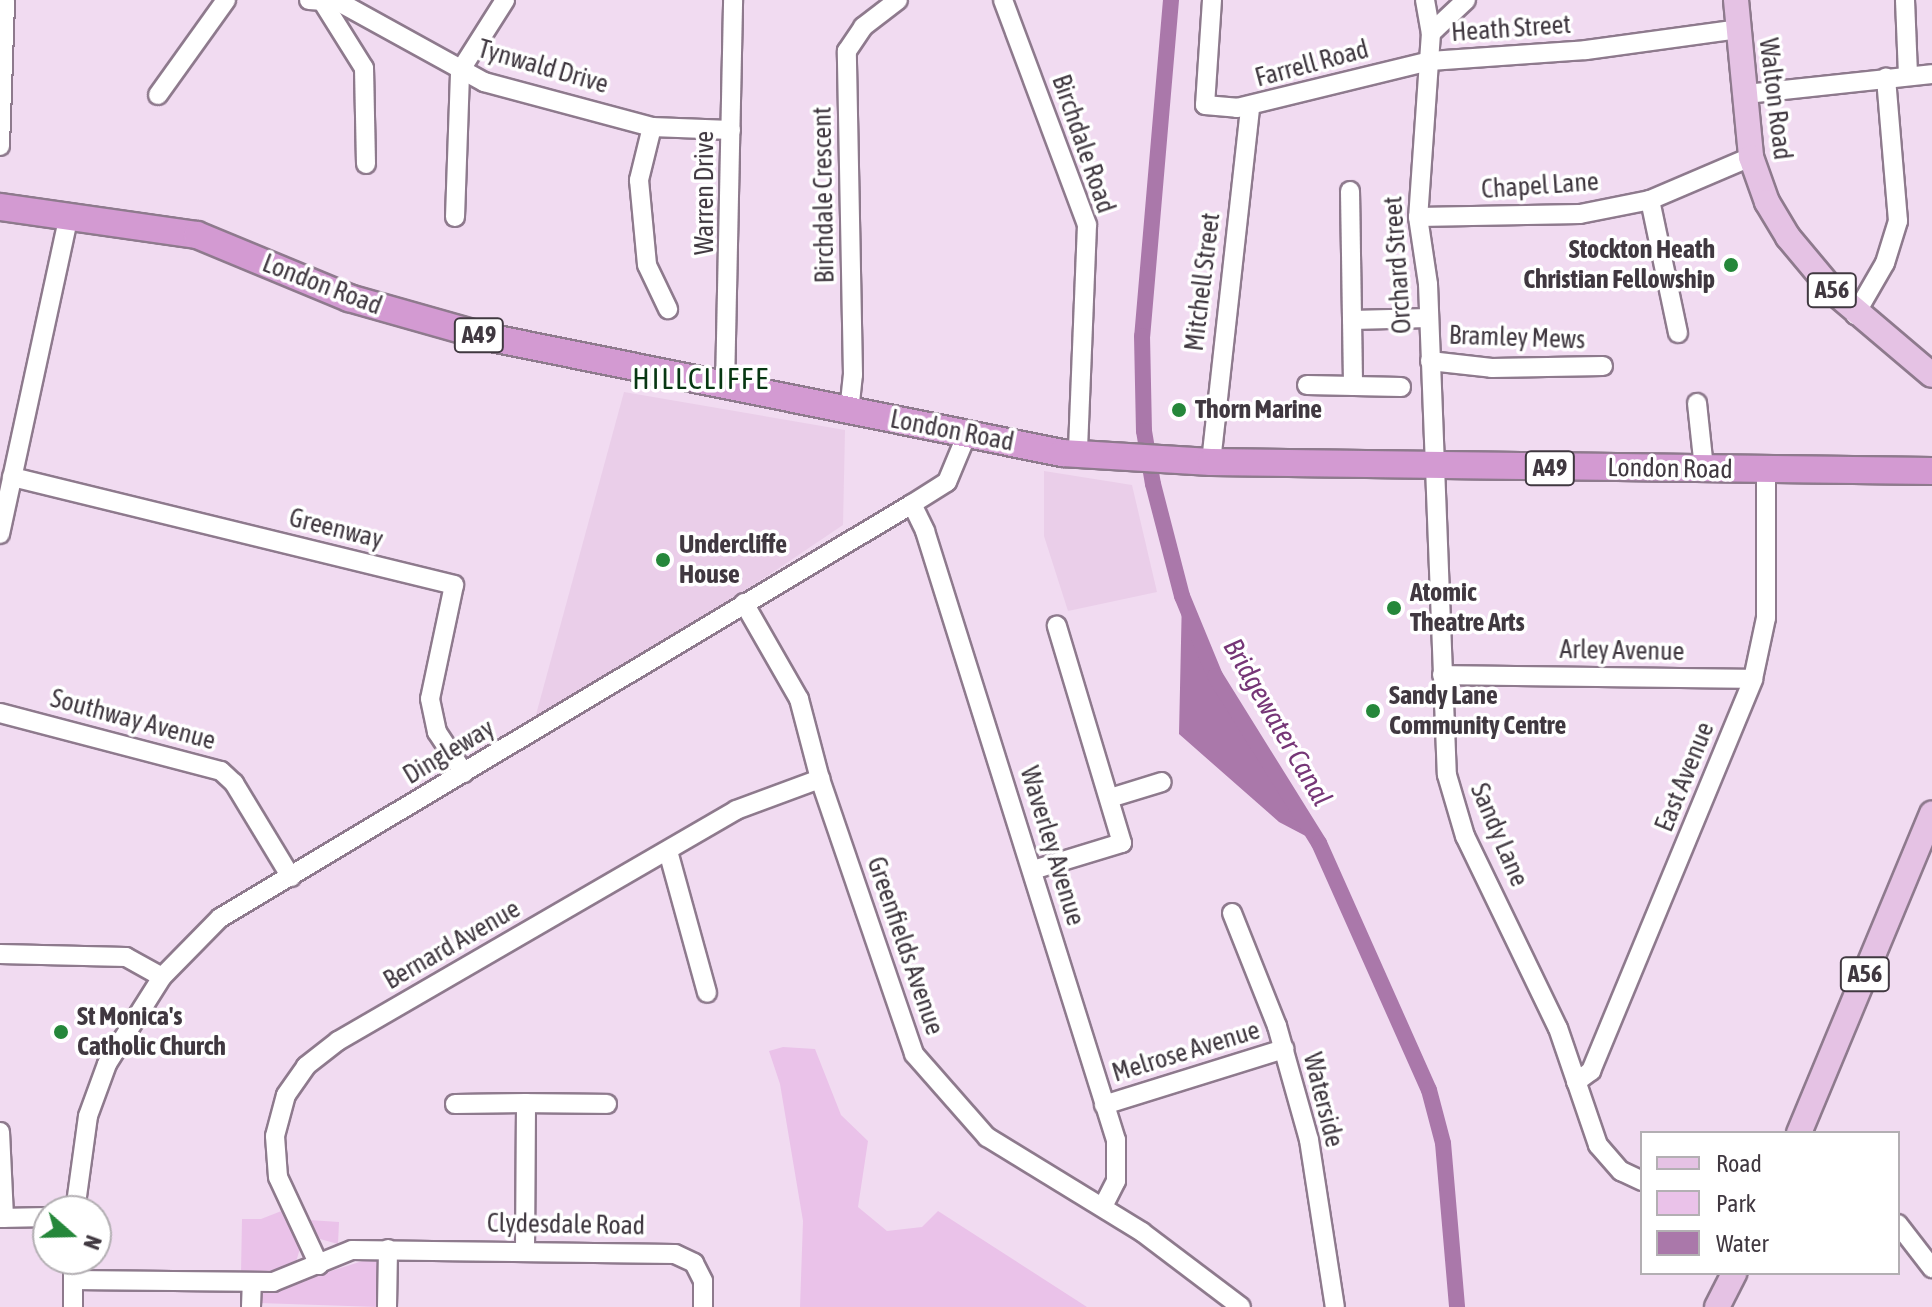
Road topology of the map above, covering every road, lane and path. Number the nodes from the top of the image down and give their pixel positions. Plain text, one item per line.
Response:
1 (4, 0) edge
2 (226, 0) edge
3 (309, 0) edge
4 (505, 0) edge
5 (733, 0) edge
6 (898, 0) edge
7 (1003, 0) edge
8 (1212, 0) edge
9 (1425, 0) edge
10 (1466, 0) edge
11 (1736, 0) edge
12 (1905, 0) edge
13 (322, 1) edge
14 (1739, 29) junction
15 (1431, 33) junction
16 (1430, 61) junction
17 (460, 71) junction
18 (1932, 74) edge
19 (1908, 75) junction
20 (1886, 78) junction
21 (1746, 94) junction
22 (158, 95) dead end
23 (1250, 107) junction
24 (652, 127) junction
25 (731, 130) junction
26 (0, 146) edge
27 (1751, 157) junction
28 (366, 164) dead end
29 (1349, 192) dead end
30 (1650, 200) junction
31 (0, 207) edge
32 (69, 215) junction
33 (454, 217) dead end
34 (1418, 217) junction
35 (668, 309) dead end
36 (1855, 315) junction
37 (1429, 318) junction
38 (1352, 320) junction
39 (1678, 333) dead end
40 (1430, 361) junction
41 (1603, 366) dead end
42 (1932, 375) edge
43 (1307, 385) dead end
44 (1353, 386) junction
45 (725, 387) junction
46 (1401, 387) dead end
47 (1697, 403) dead end
48 (849, 412) junction
49 (967, 434) junction
50 (1078, 454) junction
51 (1211, 462) junction
52 (1435, 467) junction
53 (1704, 469) junction
54 (1766, 470) junction
55 (1932, 471) edge
56 (12, 477) junction
57 (912, 504) junction
58 (0, 534) edge
59 (744, 603) junction
60 (1057, 626) dead end
61 (1442, 675) junction
62 (1753, 679) junction
63 (0, 713) edge
64 (464, 773) junction
65 (820, 779) junction
66 (1162, 782) dead end
67 (1110, 798) junction
68 (1932, 814) edge
69 (668, 851) junction
70 (1033, 870) junction
71 (291, 877) junction
72 (1232, 913) dead end
73 (0, 954) edge
74 (162, 977) junction
75 (707, 993) dead end
76 (1284, 1049) junction
77 (1576, 1082) junction
78 (526, 1103) junction
79 (455, 1104) dead end
80 (607, 1104) dead end
81 (1104, 1105) junction
82 (1800, 1131) edge
83 (0, 1132) edge
84 (1640, 1180) edge
85 (78, 1195) edge
86 (1103, 1206) junction
87 (32, 1217) edge
88 (2, 1218) edge
89 (1900, 1227) edge
90 (388, 1249) junction
91 (525, 1250) junction
92 (319, 1265) junction
93 (1932, 1268) edge
94 (73, 1275) edge
95 (1733, 1275) edge
96 (73, 1280) junction
97 (252, 1284) junction
98 (73, 1307) edge
99 (251, 1307) edge
100 (387, 1307) edge
101 (703, 1307) edge
102 (1241, 1307) edge
103 (1335, 1307) edge
104 (1717, 1307) edge

1 - 26 street
2 - 22 street
3 - 13 street, Tynwald Drive
4 - 17 street
5 - 25 street, Warren Drive
6 - 48 street, Birchdale Crescent
7 - 50 street, Birchdale Road
8 - 23 street, Farrell Road
9 - 15 street, Orchard Street
10 - 15 street
11 - 14 main road, Walton Road / A56
12 - 19 street
13 - 17 street, Tynwald Drive
13 - 28 street
14 - 16 street, Heath Street
14 - 21 main road, Walton Road / A56
15 - 16 street, Orchard Street
16 - 23 street, Farrell Road
16 - 34 street, Orchard Street
17 - 24 street, Tynwald Drive
17 - 33 street
18 - 19 street
19 - 20 street
20 - 21 street
20 - 36 street
21 - 27 main road, Walton Road / A56
23 - 51 street, Mitchell Street
24 - 25 street, Tynwald Drive
24 - 35 street
25 - 45 street, Warren Drive
27 - 30 street, Chapel Lane
27 - 36 main road, Walton Road / A56
29 - 38 street
30 - 34 street, Chapel Lane
30 - 39 street
31 - 32 highway, London Road / A49
32 - 45 highway, London Road / A49
32 - 56 street
34 - 37 street, Orchard Street
36 - 42 main road, Walton Road / A56
37 - 38 street
37 - 40 street, Orchard Street
38 - 44 street
40 - 41 street, Bramley Mews
40 - 52 street, Orchard Street
43 - 44 street
44 - 46 street
45 - 48 highway, London Road / A49
47 - 53 street
48 - 49 highway, London Road / A49
49 - 50 highway, London Road / A49
49 - 57 street, Dingleway
50 - 51 highway, London Road / A49
51 - 52 highway, London Road / A49
52 - 53 highway, London Road / A49
52 - 61 street, Sandy Lane
53 - 54 highway, London Road / A49
54 - 55 highway, London Road / A49
54 - 62 street, East Avenue
56 - 58 street
56 - 64 street, Greenway
57 - 59 street, Dingleway
57 - 70 street, Waverley Avenue
59 - 64 street, Dingleway
59 - 65 street, Greenfields Avenue
60 - 67 street
61 - 62 street, Arley Avenue
61 - 77 street, Sandy Lane
62 - 77 street, East Avenue
63 - 71 street, Southway Avenue
64 - 71 street, Dingleway
65 - 69 street, Bernard Avenue
65 - 86 street, Greenfields Avenue
66 - 67 street
67 - 70 street
68 - 82 main road, A56
69 - 75 street
69 - 92 street, Bernard Avenue
70 - 81 street, Waverley Avenue
71 - 74 street, Dingleway
72 - 76 street, Waterside
73 - 74 street
74 - 85 street, Dingleway
76 - 81 street, Melrose Avenue
76 - 103 street, Waterside
77 - 84 street, Sandy Lane
78 - 79 street
78 - 80 street
78 - 91 street
81 - 86 street, Waverley Avenue
83 - 88 street
86 - 102 street, Greenfields Avenue
87 - 88 street
89 - 93 street
90 - 91 street, Clydesdale Road
90 - 92 street, Clydesdale Road
90 - 100 street
91 - 101 street, Clydesdale Road
92 - 97 street, Clydesdale Road
94 - 96 street
95 - 104 main road
96 - 97 street, Clydesdale Road
96 - 98 street
97 - 99 street

